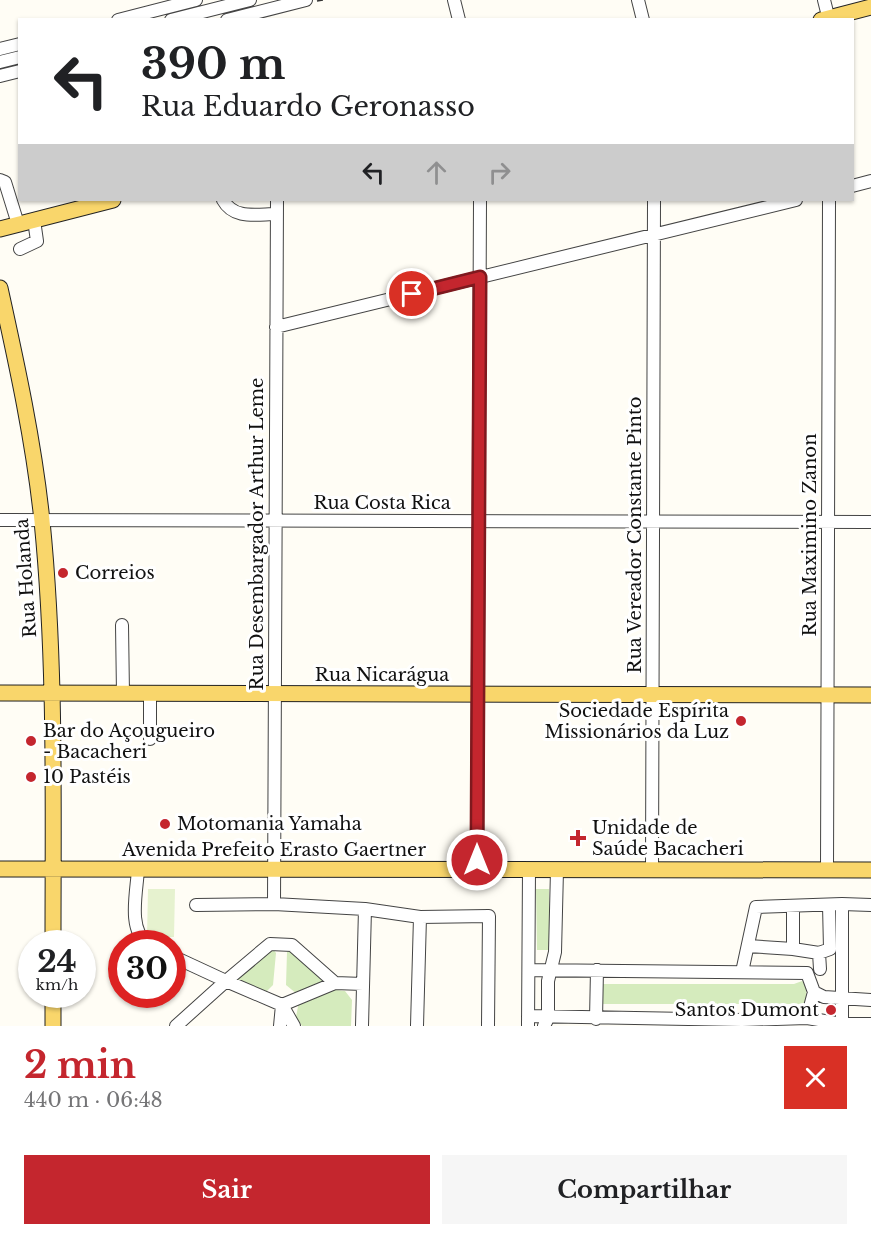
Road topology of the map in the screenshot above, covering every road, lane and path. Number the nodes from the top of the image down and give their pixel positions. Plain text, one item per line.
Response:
1 (196, 0) edge
2 (250, 0) edge
3 (306, 0) edge
4 (453, 0) edge
5 (638, 0) edge
6 (824, 0) edge
7 (173, 3) edge
8 (871, 7) edge
9 (124, 18) edge
10 (179, 18) edge
11 (235, 18) edge
12 (458, 18) edge
13 (642, 18) edge
14 (826, 18) edge
15 (830, 18) edge
16 (18, 44) edge
17 (0, 49) edge
18 (18, 58) edge
19 (0, 62) edge
20 (18, 72) edge
21 (0, 76) edge
22 (0, 180) edge
23 (871, 181) edge
24 (854, 185) edge
25 (109, 201) edge
26 (223, 201) edge
27 (277, 201) edge
28 (480, 201) edge
29 (654, 201) edge
30 (792, 201) edge
31 (829, 201) edge
32 (277, 214) junction
33 (34, 220) junction
34 (18, 224) junction
35 (0, 229) edge
36 (654, 234) junction
37 (20, 249) dead end
38 (480, 277) junction
39 (0, 288) edge
40 (276, 327) junction
41 (0, 520) edge
42 (42, 521) junction
43 (275, 521) junction
44 (478, 521) junction
45 (653, 522) junction
46 (828, 522) junction
47 (871, 522) edge
48 (122, 625) dead end
49 (0, 693) edge
50 (53, 693) junction
51 (123, 694) junction
52 (150, 694) junction
53 (275, 694) junction
54 (477, 694) junction
55 (652, 695) junction
56 (828, 695) junction
57 (871, 695) edge
58 (150, 739) dead end
59 (0, 869) edge
60 (53, 869) junction
61 (138, 869) junction
62 (274, 869) junction
63 (477, 870) junction
64 (529, 870) junction
65 (557, 870) junction
66 (652, 870) junction
67 (827, 870) junction
68 (871, 870) edge
69 (274, 904) junction
70 (196, 905) dead end
71 (836, 905) junction
72 (871, 905) edge
73 (794, 906) junction
74 (365, 909) junction
75 (420, 917) junction
76 (53, 930) edge
77 (137, 930) edge
78 (748, 946) junction
79 (793, 949) junction
80 (819, 953) junction
81 (186, 962) edge
82 (843, 963) junction
83 (820, 969) junction
84 (528, 970) junction
85 (551, 970) junction
86 (597, 970) junction
87 (742, 972) junction
88 (807, 973) junction
89 (226, 981) junction
90 (335, 983) junction
91 (363, 984) junction
92 (814, 992) junction
93 (844, 1000) junction
94 (871, 1000) edge
95 (282, 1005) junction
96 (53, 1008) edge
97 (807, 1018) junction
98 (596, 1019) junction
99 (528, 1021) edge
100 (546, 1022) edge
101 (665, 1023) edge
102 (742, 1023) edge
103 (871, 1024) edge
104 (842, 1025) edge
105 (53, 1026) edge
106 (176, 1026) edge
107 (280, 1026) edge
108 (294, 1026) edge
109 (362, 1026) edge
110 (417, 1026) edge
111 (488, 1026) edge

1 - 7 street
2 - 10 street
3 - 11 street
4 - 12 street
5 - 13 street
6 - 14 street
7 - 9 street
8 - 15 main road
16 - 17 street
18 - 19 street
20 - 21 street
22 - 34 street
23 - 24 street
25 - 33 main road
26 - 32 street
27 - 32 street, Rua Desembargador Arthur Leme
28 - 38 street
29 - 36 street, Rua Vereador Constante Pinto
30 - 36 street
31 - 46 street, Rua Maximino Zanon
32 - 40 street, Rua Desembargador Arthur Leme
33 - 34 main road
33 - 37 street
34 - 35 main road
36 - 38 street
36 - 45 street, Rua Vereador Constante Pinto
38 - 40 street
38 - 44 street
39 - 42 main road, Rua Holanda
40 - 43 street, Rua Desembargador Arthur Leme
41 - 42 street, Rua Costa Rica
42 - 43 street, Rua Costa Rica
42 - 50 main road, Rua Holanda
43 - 44 street, Rua Costa Rica
43 - 53 street, Rua Desembargador Arthur Leme
44 - 45 street, Rua Costa Rica
44 - 54 street
45 - 46 street, Rua Costa Rica
45 - 55 street, Rua Vereador Constante Pinto
46 - 47 street, Rua Costa Rica
46 - 56 street, Rua Maximino Zanon
48 - 51 street
49 - 50 main road, Rua Nicarágua
50 - 51 main road, Rua Nicarágua
50 - 60 main road, Rua Holanda
51 - 52 main road, Rua Nicarágua
52 - 53 main road, Rua Nicarágua
52 - 58 street
53 - 54 main road, Rua Nicarágua
53 - 62 street, Rua Desembargador Arthur Leme
54 - 55 main road, Rua Nicarágua
54 - 63 street
55 - 56 main road, Rua Nicarágua
55 - 66 street, Rua Vereador Constante Pinto
56 - 57 main road, Rua Nicarágua
56 - 67 street, Rua Maximino Zanon
59 - 60 main road, Avenida Prefeito Erasto Gaertner
60 - 61 main road, Avenida Prefeito Erasto Gaertner
60 - 76 main road, Rua Holanda
61 - 62 main road, Avenida Prefeito Erasto Gaertner
61 - 77 street
62 - 63 main road, Avenida Prefeito Erasto Gaertner
62 - 69 street, Rua Desembargador Arthur Leme
63 - 64 main road, Avenida Prefeito Erasto Gaertner
64 - 65 main road, Avenida Prefeito Erasto Gaertner
64 - 84 street
65 - 66 main road, Avenida Prefeito Erasto Gaertner
65 - 85 street
66 - 67 main road, Avenida Prefeito Erasto Gaertner
67 - 68 main road, Avenida Prefeito Erasto Gaertner
69 - 70 street
69 - 74 street
71 - 72 street
71 - 73 street
71 - 80 street
71 - 82 street
73 - 78 street
73 - 79 street
74 - 75 street
74 - 91 street
75 - 110 street
75 - 111 street
78 - 79 street
78 - 87 street
79 - 80 street
80 - 83 street
81 - 89 street
82 - 83 street
82 - 93 street
83 - 88 street
84 - 85 street
84 - 99 street
85 - 86 street
85 - 100 street
86 - 87 street
86 - 98 street
87 - 88 street
88 - 92 street
89 - 90 street
89 - 95 street
89 - 106 street
90 - 91 street
90 - 95 street
91 - 109 street
92 - 93 street
92 - 97 street
93 - 94 street
93 - 104 street
95 - 107 street
95 - 108 street
96 - 105 main road
97 - 102 street
97 - 104 street
98 - 100 street
98 - 101 street
99 - 100 street
101 - 102 street
103 - 104 street

